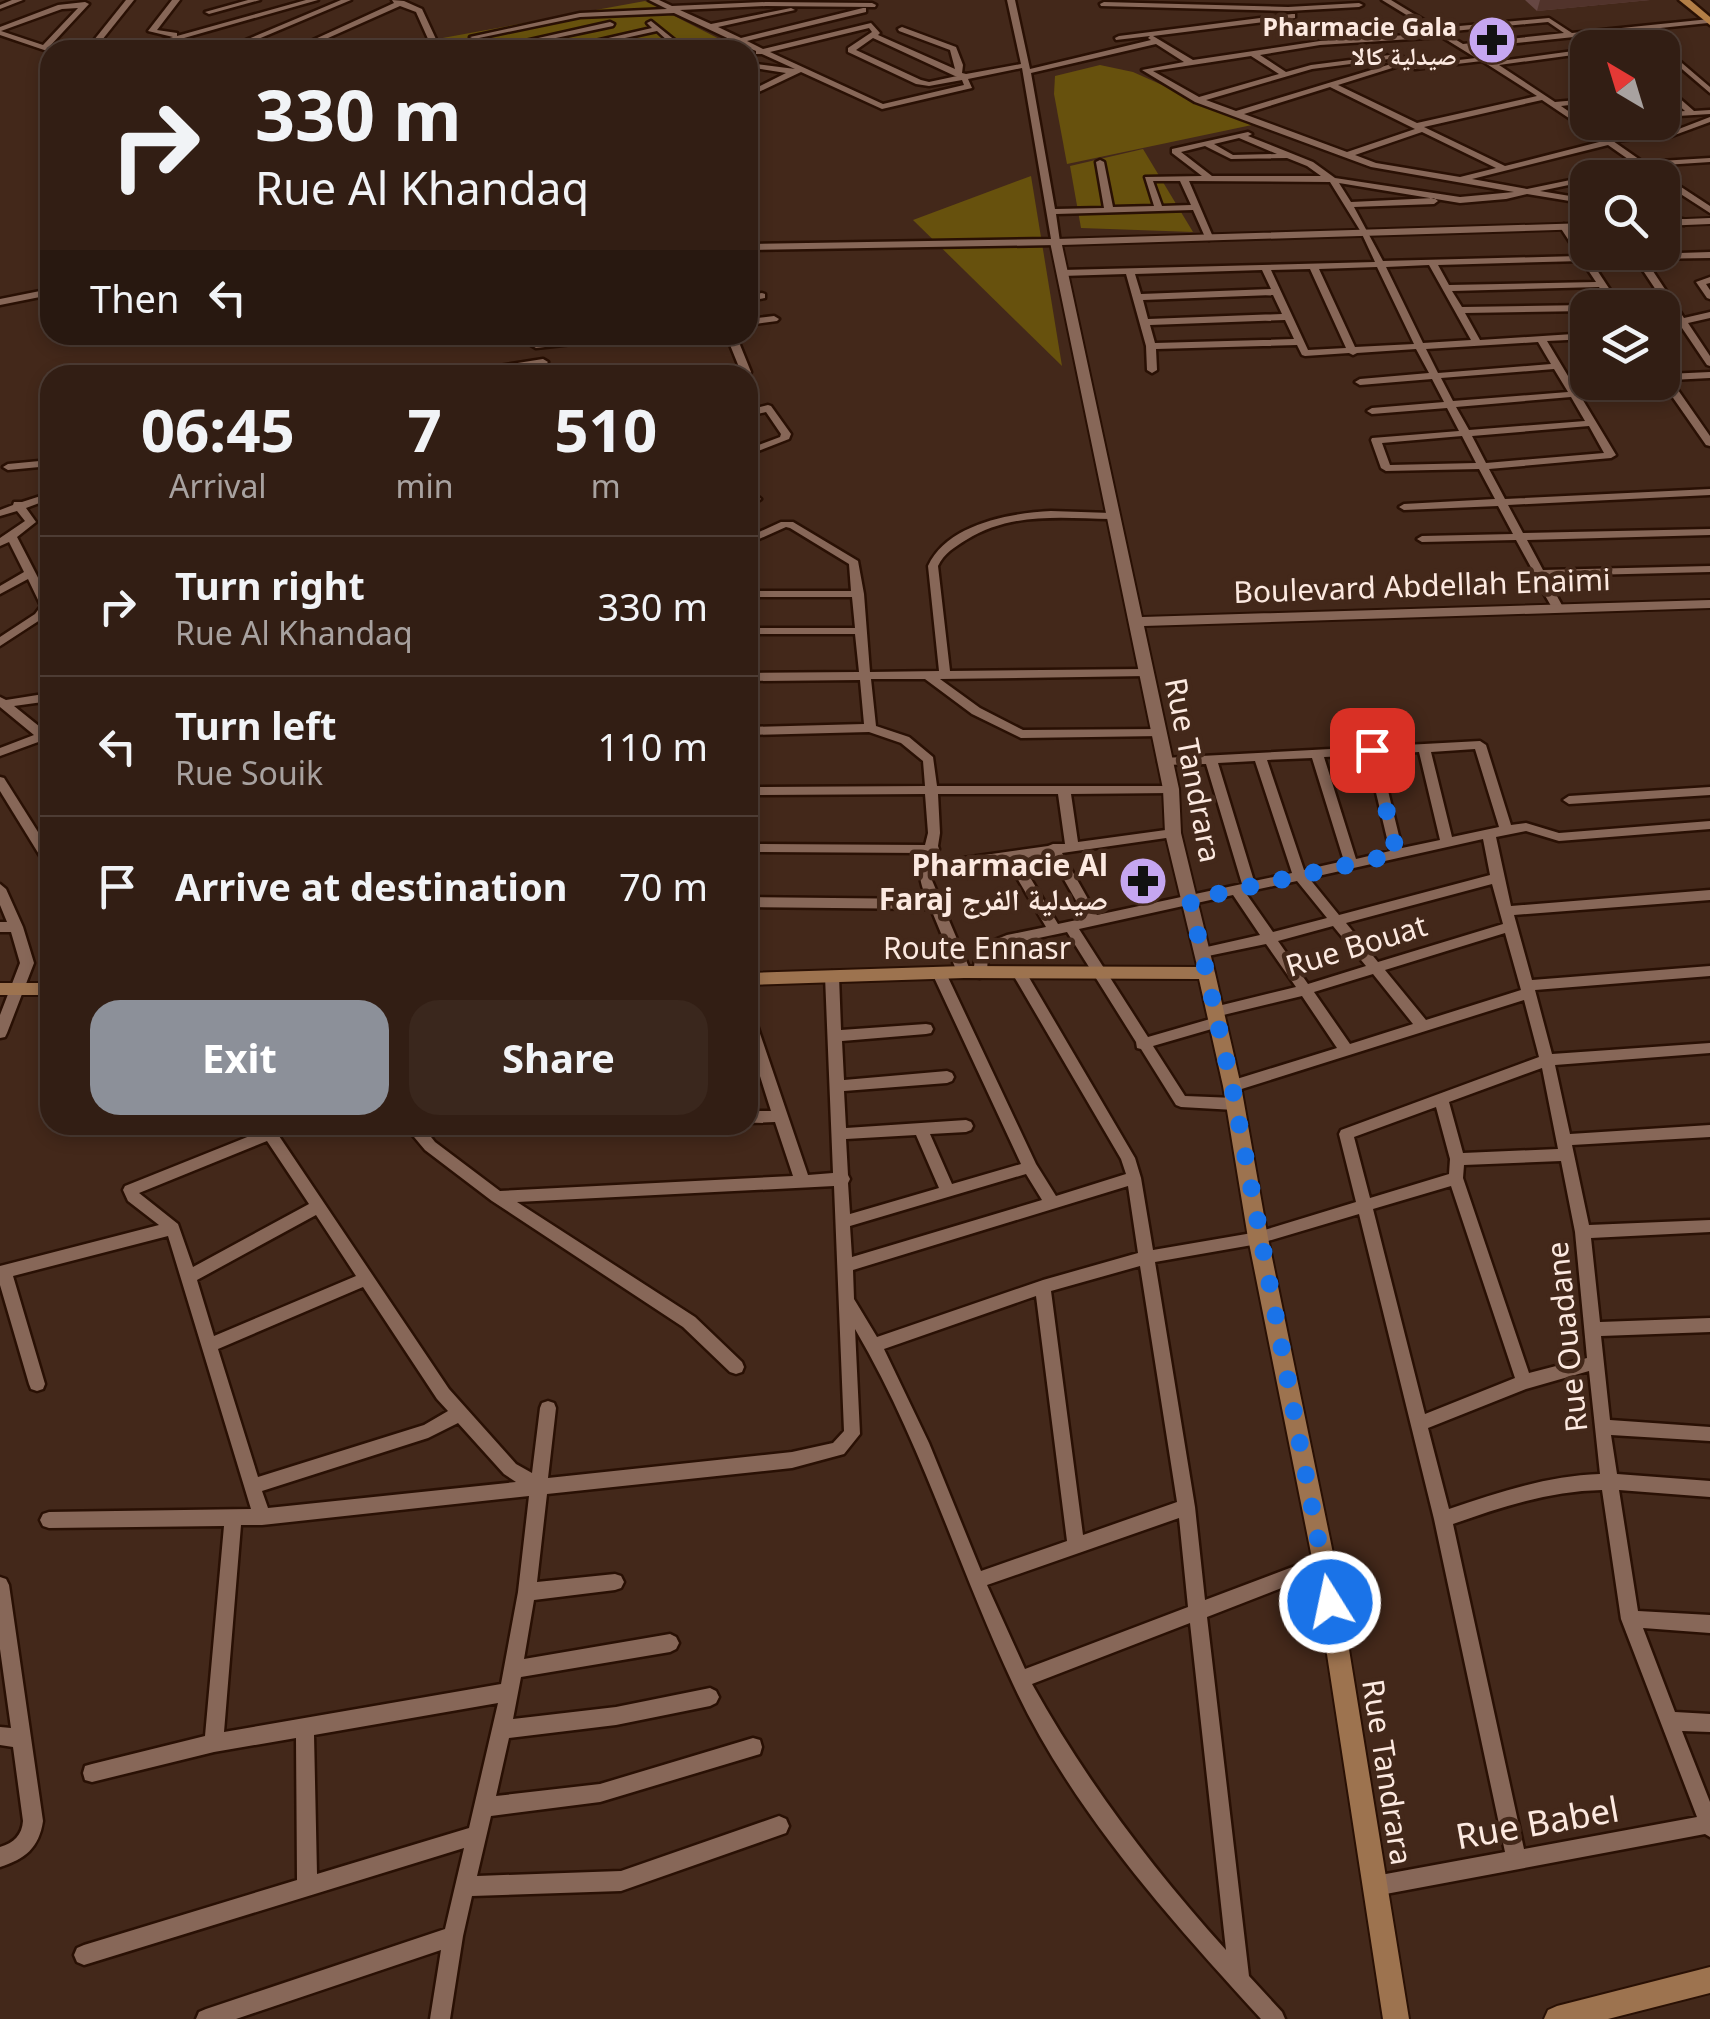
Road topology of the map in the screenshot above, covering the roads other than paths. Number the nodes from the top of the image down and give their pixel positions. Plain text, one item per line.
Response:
1 (19, 0) edge
2 (130, 0) edge
3 (176, 0) edge
4 (218, 0) edge
5 (256, 0) edge
6 (314, 0) edge
7 (346, 0) edge
8 (1011, 0) edge
9 (1231, 0) edge
10 (1684, 0) edge
11 (397, 1) edge
12 (766, 2) edge
13 (809, 2) edge
14 (848, 2) edge
15 (1123, 2) edge
16 (1389, 2) edge
17 (86, 3) edge
18 (698, 3) edge
19 (730, 3) edge
20 (1205, 3) edge
21 (1292, 3) edge
22 (416, 4) edge
23 (825, 4) junction
24 (1104, 4) dead end
25 (1343, 4) edge
26 (663, 5) edge
27 (1164, 5) junction
28 (0, 6) edge
29 (1307, 8) junction
30 (209, 12) junction
31 (639, 12) junction
32 (599, 13) junction
33 (770, 14) junction
34 (687, 18) junction
35 (1164, 18) dead end
36 (1121, 22) dead end
37 (1709, 22) edge
38 (610, 24) junction
39 (708, 28) junction
40 (658, 29) junction
41 (902, 29) dead end
42 (785, 30) junction
43 (1624, 30) edge
44 (0, 31) edge
45 (238, 31) dead end
46 (1440, 33) junction
47 (1147, 34) junction
48 (1570, 34) edge
49 (188, 35) junction
50 (1570, 35) edge
51 (624, 36) junction
52 (872, 36) junction
53 (1119, 38) dead end
54 (1374, 39) junction
55 (55, 40) edge
56 (98, 40) edge
57 (170, 40) edge
58 (202, 40) edge
59 (250, 40) edge
60 (316, 40) edge
61 (432, 40) edge
62 (478, 40) edge
63 (534, 40) edge
64 (606, 40) edge
65 (672, 40) edge
66 (734, 40) edge
67 (751, 40) edge
68 (1157, 41) junction
69 (40, 46) edge
70 (1462, 46) junction
71 (760, 52) joint
72 (1252, 53) junction
73 (1570, 53) edge
74 (1403, 58) junction
75 (1190, 62) junction
76 (1488, 62) junction
77 (1680, 64) edge
78 (758, 67) edge
79 (1026, 68) junction
80 (796, 71) junction
81 (961, 74) junction
82 (1284, 74) junction
83 (758, 81) edge
84 (772, 83) junction
85 (1330, 84) junction
86 (758, 91) edge
87 (1710, 91) edge
88 (1544, 97) junction
89 (1198, 100) junction
90 (1680, 101) edge
91 (1568, 103) edge
92 (1555, 104) junction
93 (1570, 113) edge
94 (1692, 113) junction
95 (1236, 114) junction
96 (1680, 114) edge
97 (1710, 116) edge
98 (1273, 126) junction
99 (1419, 128) junction
100 (1680, 130) edge
101 (1240, 136) junction
102 (1608, 140) joint
103 (1208, 144) junction
104 (1347, 155) junction
105 (1290, 156) junction
106 (1636, 160) edge
107 (1710, 160) edge
108 (1100, 162) dead end
109 (1680, 163) edge
110 (1502, 168) junction
111 (1184, 178) junction
112 (1209, 178) junction
113 (1332, 179) junction
114 (1458, 180) junction
115 (1570, 181) edge
116 (1680, 190) edge
117 (1519, 191) junction
118 (1570, 199) edge
119 (1460, 200) junction
120 (1350, 205) junction
121 (1708, 206) edge
122 (1197, 208) junction
123 (1159, 209) junction
124 (1109, 210) junction
125 (1051, 212) junction
126 (1710, 221) edge
127 (1680, 222) edge
128 (1564, 227) junction
129 (1570, 227) edge
130 (1365, 232) junction
131 (1570, 236) edge
132 (1209, 237) junction
133 (1056, 242) junction
134 (758, 246) edge
135 (1710, 254) edge
136 (1680, 255) edge
137 (1570, 257) edge
138 (1432, 262) junction
139 (1378, 263) junction
140 (1313, 265) junction
141 (1265, 267) junction
142 (1594, 270) edge
143 (1647, 270) edge
144 (1130, 271) junction
145 (1062, 273) junction
146 (1710, 280) edge
147 (1604, 284) junction
148 (1447, 288) junction
149 (1608, 290) edge
150 (1276, 292) junction
151 (40, 294) edge
152 (762, 296) dead end
153 (1710, 296) edge
154 (758, 297) edge
155 (1138, 297) junction
156 (0, 302) edge
157 (1570, 308) edge
158 (1460, 310) junction
159 (1710, 315) edge
160 (1287, 317) junction
161 (774, 319) dead end
162 (758, 321) edge
163 (1144, 322) junction
164 (1682, 322) junction
165 (1570, 337) edge
166 (1542, 338) junction
167 (1299, 342) junction
168 (1477, 343) junction
169 (537, 345) edge
170 (1151, 346) junction
171 (1420, 347) junction
172 (1353, 352) junction
173 (542, 362) junction
174 (1710, 364) edge
175 (523, 365) edge
176 (543, 365) edge
177 (1557, 366) junction
178 (1152, 370) dead end
179 (1710, 374) edge
180 (1436, 375) junction
181 (1680, 375) edge
182 (1566, 379) junction
183 (1570, 379) edge
184 (1360, 382) dead end
185 (1570, 386) edge
186 (1570, 394) edge
187 (1578, 400) edge
188 (1680, 400) edge
189 (1451, 404) junction
190 (758, 410) edge
191 (1372, 410) dead end
192 (1594, 423) junction
193 (1466, 433) junction
194 (1710, 443) edge
195 (758, 448) edge
196 (28, 456) dead end
197 (40, 465) edge
198 (1484, 466) junction
199 (4, 470) edge
200 (1710, 492) edge
201 (40, 498) edge
202 (1501, 502) junction
203 (18, 504) junction
204 (1404, 508) dead end
205 (0, 513) edge
206 (1111, 516) junction
207 (1710, 532) edge
208 (1516, 536) junction
209 (758, 537) edge
210 (6, 539) edge
211 (1422, 539) dead end
212 (1710, 568) edge
213 (31, 572) junction
214 (1537, 574) junction
215 (0, 591) edge
216 (40, 592) edge
217 (758, 594) edge
218 (858, 594) junction
219 (1710, 604) edge
220 (1558, 608) junction
221 (40, 614) edge
222 (1135, 622) junction
223 (758, 631) edge
224 (860, 631) junction
225 (0, 642) edge
226 (1144, 672) junction
227 (945, 675) junction
228 (758, 676) edge
229 (928, 676) junction
230 (864, 677) junction
231 (40, 698) edge
232 (2, 702) edge
233 (870, 728) junction
234 (758, 730) edge
235 (40, 732) edge
236 (1158, 733) junction
237 (40, 739) edge
238 (1480, 746) joint
239 (1424, 748) junction
240 (1372, 750) junction
241 (0, 752) edge
242 (1317, 754) junction
243 (1260, 757) junction
244 (1211, 760) junction
245 (1164, 762) junction
246 (0, 781) edge
247 (934, 789) junction
248 (1170, 789) junction
249 (1064, 790) junction
250 (758, 791) edge
251 (1710, 791) edge
252 (1569, 800) dead end
253 (1710, 825) edge
254 (1174, 832) junction
255 (1498, 833) junction
256 (1446, 842) junction
257 (40, 845) edge
258 (1072, 845) junction
259 (758, 848) edge
260 (1053, 848) junction
261 (933, 849) junction
262 (1397, 854) junction
263 (1011, 856) junction
264 (1350, 864) junction
265 (925, 868) junction
266 (1299, 875) junction
267 (1497, 878) junction
268 (1242, 887) junction
269 (0, 889) edge
270 (1710, 895) edge
271 (1190, 900) junction
272 (758, 902) edge
273 (934, 904) junction
274 (1509, 919) junction
275 (1338, 920) junction
276 (1094, 921) junction
277 (1070, 926) junction
278 (0, 927) edge
279 (16, 927) junction
280 (1054, 930) junction
281 (1270, 938) junction
282 (1205, 962) junction
283 (1379, 968) junction
284 (1710, 970) edge
285 (972, 972) junction
286 (940, 973) junction
287 (1020, 974) junction
288 (1098, 974) junction
289 (832, 976) junction
290 (758, 979) edge
291 (40, 988) edge
292 (0, 989) edge
293 (20, 989) junction
294 (1305, 990) junction
295 (1527, 990) junction
296 (1216, 1017) junction
297 (1423, 1026) junction
298 (926, 1028) dead end
299 (0, 1032) edge
300 (836, 1036) junction
301 (1142, 1044) junction
302 (1710, 1048) edge
303 (1347, 1051) junction
304 (1547, 1060) junction
305 (758, 1064) edge
306 (947, 1076) dead end
307 (836, 1086) junction
308 (1234, 1095) junction
309 (1441, 1100) junction
310 (780, 1116) junction
311 (758, 1117) edge
312 (966, 1126) dead end
313 (921, 1128) junction
314 (1710, 1132) edge
315 (841, 1134) junction
316 (268, 1135) edge
317 (271, 1135) edge
318 (420, 1135) edge
319 (1566, 1147) junction
320 (1457, 1158) junction
321 (1030, 1167) junction
322 (1134, 1178) junction
323 (1456, 1178) junction
324 (843, 1179) junction
325 (802, 1180) junction
326 (948, 1192) junction
327 (497, 1197) junction
328 (1052, 1201) junction
329 (319, 1206) junction
330 (1365, 1207) junction
331 (846, 1221) junction
332 (1710, 1226) edge
333 (173, 1228) junction
334 (1583, 1232) junction
335 (1258, 1238) junction
336 (1148, 1257) junction
337 (846, 1265) junction
338 (2, 1272) edge
339 (188, 1277) junction
340 (367, 1278) junction
341 (1043, 1287) junction
342 (849, 1304) junction
343 (1710, 1326) edge
344 (1594, 1329) junction
345 (210, 1345) junction
346 (875, 1345) junction
347 (1597, 1362) junction
348 (736, 1368) dead end
349 (1524, 1382) junction
350 (37, 1384) dead end
351 (548, 1408) dead end
352 (458, 1414) junction
353 (1420, 1424) junction
354 (1602, 1427) junction
355 (1710, 1434) edge
356 (1609, 1482) junction
357 (253, 1486) junction
358 (538, 1486) junction
359 (1710, 1489) edge
360 (1186, 1507) junction
361 (262, 1517) junction
362 (233, 1518) junction
363 (1443, 1519) junction
364 (50, 1520) dead end
365 (1076, 1544) junction
366 (1324, 1563) junction
367 (979, 1580) junction
368 (616, 1582) dead end
369 (0, 1584) edge
370 (527, 1592) junction
371 (1199, 1611) junction
372 (1630, 1618) junction
373 (1710, 1624) edge
374 (670, 1643) dead end
375 (512, 1670) junction
376 (1020, 1680) junction
377 (507, 1692) junction
378 (710, 1697) dead end
379 (1670, 1721) junction
380 (1710, 1723) edge
381 (305, 1727) junction
382 (502, 1730) junction
383 (0, 1736) edge
384 (22, 1739) junction
385 (214, 1744) junction
386 (752, 1746) dead end
387 (92, 1773) dead end
388 (484, 1807) junction
389 (1710, 1825) edge
390 (779, 1826) dead end
391 (476, 1835) junction
392 (0, 1857) edge
393 (1516, 1858) junction
394 (306, 1885) junction
395 (466, 1886) junction
396 (1375, 1886) junction
397 (454, 1936) junction
398 (84, 1955) dead end
399 (1239, 1978) junction
400 (1710, 1980) edge
401 (206, 2019) edge
402 (440, 2019) edge
403 (1274, 2019) edge
404 (1396, 2019) edge
405 (1558, 2019) edge

1 - 28 street
2 - 56 street
3 - 49 street
4 - 30 street
5 - 30 street
6 - 49 street
7 - 59 street
8 - 79 street
9 - 21 street
10 - 37 main road
11 - 22 street
11 - 60 street
12 - 13 street
12 - 19 street
13 - 23 street
14 - 23 street
14 - 42 street
15 - 24 street
15 - 27 street
15 - 36 street
16 - 25 street
16 - 46 street
17 - 44 street
17 - 55 street
18 - 19 street
18 - 26 street
19 - 34 street
20 - 21 street
20 - 27 street
21 - 25 street
21 - 29 street
22 - 61 street
23 - 33 street
25 - 29 street
26 - 31 street
26 - 34 street
27 - 35 street
29 - 47 street
30 - 49 street
31 - 32 street
31 - 40 street
32 - 38 street
32 - 62 street
33 - 39 street
33 - 42 street
34 - 39 street
37 - 43 street
38 - 51 street
38 - 63 street
39 - 66 street
40 - 51 street
40 - 65 street
41 - 81 street
42 - 67 street
44 - 69 street
45 - 58 street
46 - 48 street
46 - 54 street
46 - 70 street
47 - 53 street
47 - 68 street
49 - 57 street
50 - 70 street
51 - 64 street
52 - 71 street
52 - 81 street
52 - 81 street
54 - 72 street
54 - 74 street
68 - 75 street
68 - 79 street
70 - 76 street
71 - 80 street
72 - 75 street
72 - 82 street
73 - 76 street
74 - 76 street
74 - 82 street
74 - 85 street
75 - 89 street
76 - 88 street
77 - 87 street
78 - 80 street
79 - 81 street
79 - 125 street
80 - 81 street
80 - 84 street
82 - 89 street
83 - 84 street
84 - 86 street
85 - 95 street
85 - 99 street
88 - 92 street
88 - 99 street
89 - 95 street
90 - 94 street
91 - 92 street
92 - 93 street
94 - 96 street
94 - 97 street
95 - 98 street
97 - 100 street
98 - 101 street
98 - 104 street
99 - 104 street
99 - 110 street
101 - 103 street
101 - 105 street
102 - 106 street
102 - 110 street
103 - 105 street
103 - 112 street
104 - 114 street
105 - 113 street
107 - 109 street
108 - 124 street
110 - 114 street
111 - 112 street
111 - 122 street
111 - 123 street
112 - 113 street
113 - 119 street
113 - 120 street
114 - 117 street
115 - 117 street
116 - 121 street
117 - 118 street
117 - 119 street
119 - 120 street
120 - 130 street
122 - 123 street
122 - 132 street
123 - 124 street
124 - 125 street
125 - 133 street
126 - 127 street
128 - 129 street
128 - 130 street
128 - 131 street
130 - 132 street
130 - 139 street
132 - 133 street
133 - 134 street
133 - 145 street, Rue Tandrara
135 - 136 street
137 - 138 street
138 - 139 street
138 - 148 street
139 - 140 street
139 - 171 street
140 - 141 street
140 - 172 street
141 - 144 street
141 - 150 street
142 - 147 street
143 - 164 street
144 - 145 street
144 - 155 street
145 - 206 street, Rue Tandrara
146 - 153 street
147 - 148 street
147 - 149 street
148 - 158 street
150 - 155 street
150 - 160 street
151 - 156 street
152 - 154 street
155 - 163 street
157 - 158 street
158 - 168 street
159 - 164 street
160 - 163 street
160 - 167 street
161 - 162 street
163 - 170 street
164 - 174 street
165 - 166 street
166 - 168 street
166 - 177 street
167 - 170 street
167 - 172 street
168 - 171 street
169 - 173 street
170 - 178 street
171 - 172 street
171 - 180 street
173 - 175 street
173 - 176 street
177 - 180 street
177 - 182 street
179 - 181 street
180 - 184 street
180 - 189 street
182 - 183 street
182 - 185 street
186 - 189 street
187 - 192 street
188 - 194 street
189 - 191 street
189 - 193 street
190 - 195 street
192 - 193 street
192 - 198 street
193 - 198 street
193 - 198 street
196 - 199 street
197 - 199 street
198 - 202 street
200 - 202 street
201 - 203 street
202 - 204 street
202 - 208 street
203 - 205 street
203 - 210 street
206 - 222 street, Rue Tandrara
206 - 227 street
207 - 208 street
208 - 211 street
208 - 214 street
209 - 218 street
210 - 213 street
212 - 214 street
213 - 215 street
213 - 216 street
214 - 220 street
217 - 218 street
218 - 224 street
219 - 220 street, Boulevard Abdellah Enaimi
220 - 222 street, Boulevard Abdellah Enaimi
221 - 225 street
222 - 226 street, Rue Tandrara
223 - 224 street
224 - 230 street
226 - 227 street
226 - 236 street, Rue Tandrara
227 - 229 street
228 - 230 street
229 - 230 street
229 - 236 street
230 - 233 street
231 - 232 street
232 - 235 street
233 - 234 street
233 - 247 street
236 - 245 street, Rue Tandrara
237 - 241 street
238 - 239 street
238 - 255 street, Rue Ouadane
239 - 240 street
239 - 256 street
240 - 242 street
240 - 262 street
242 - 243 street
242 - 264 street
243 - 244 street
243 - 266 street
244 - 245 street
244 - 268 street
245 - 248 street, Rue Tandrara
246 - 257 street
247 - 249 street
247 - 250 street
247 - 261 street
248 - 249 street
248 - 254 street, Rue Tandrara
249 - 258 street
251 - 252 street
253 - 255 street
254 - 258 street
254 - 271 street, Rue Tandrara
255 - 256 street
255 - 267 street, Rue Ouadane
256 - 262 street
258 - 260 street
259 - 261 street
260 - 263 street
260 - 276 street
261 - 265 street
262 - 264 street
263 - 265 street
263 - 280 street
264 - 266 street
265 - 273 street
266 - 268 street
266 - 275 street
267 - 274 street, Rue Ouadane
267 - 275 street
268 - 271 street
268 - 281 street
269 - 279 street
270 - 274 street, Rue Bouat
271 - 276 street
271 - 282 street, Rue Tandrara
272 - 273 street
273 - 285 street
274 - 283 street, Rue Bouat
274 - 295 street, Rue Ouadane
275 - 281 street
275 - 283 street
276 - 277 street
277 - 280 street
277 - 288 street
278 - 279 street
279 - 293 street
280 - 285 street
281 - 282 street
281 - 294 street
282 - 288 main road, Route Ennasr
282 - 296 main road, Rue Tandrara
283 - 294 street, Rue Bouat
283 - 297 street
284 - 295 street
285 - 286 main road, Route Ennasr
285 - 287 main road, Route Ennasr
286 - 289 main road, Route Ennasr
286 - 321 street
287 - 288 main road, Route Ennasr
287 - 322 street
288 - 301 street
289 - 290 main road, Route Ennasr
289 - 300 street
291 - 293 main road
292 - 293 main road
293 - 299 street
294 - 296 street, Rue Bouat
294 - 303 street
295 - 297 street
295 - 304 street, Rue Ouadane
296 - 301 street, Rue Bouat
296 - 308 main road, Rue Tandrara
297 - 303 street
298 - 300 street
300 - 307 street
301 - 308 street
302 - 304 street
303 - 308 street
304 - 309 street
304 - 319 street, Rue Ouadane
305 - 310 street
306 - 307 street
307 - 315 street
308 - 335 main road, Rue Tandrara
309 - 320 street
309 - 330 street
310 - 311 street
310 - 325 street
312 - 313 street
313 - 315 street
313 - 326 street
314 - 319 street
315 - 324 street
316 - 333 street
317 - 329 street
318 - 327 street
319 - 320 street
319 - 334 street, Rue Ouadane
320 - 323 street
321 - 326 street
321 - 328 street
322 - 328 street
322 - 336 street
323 - 330 street
323 - 349 street
324 - 325 street
324 - 331 street
325 - 327 street
326 - 331 street
327 - 348 street
328 - 337 street
329 - 339 street
329 - 340 street
330 - 335 street
330 - 353 street
331 - 337 street
332 - 334 street
333 - 338 street
333 - 339 street
334 - 344 street, Rue Ouadane
335 - 336 street
335 - 366 main road, Rue Tandrara
336 - 341 street
336 - 360 street
337 - 342 street
338 - 350 street
339 - 345 street
340 - 345 street
340 - 352 street
341 - 346 street
341 - 365 street
342 - 346 street
342 - 358 street
343 - 344 street
344 - 347 street, Rue Ouadane
345 - 357 street
346 - 367 street
347 - 349 street
347 - 354 street, Rue Ouadane
349 - 353 street
351 - 358 street
352 - 357 street
352 - 358 street
353 - 363 street
354 - 355 street
354 - 356 street, Rue Ouadane
356 - 359 street
356 - 363 street
356 - 372 street, Rue Ouadane
357 - 361 street
358 - 361 street
358 - 370 street
360 - 365 street
360 - 371 street
361 - 362 street
362 - 364 street
362 - 385 street
363 - 393 street
365 - 367 street
366 - 371 street
366 - 396 main road, Rue Tandrara
367 - 376 street
368 - 370 street
369 - 384 street
370 - 375 street
371 - 376 street
371 - 399 street
372 - 373 street
372 - 379 street, Rue Ouadane
374 - 375 street
375 - 377 street
376 - 399 street
377 - 381 street
377 - 382 street
378 - 382 street
379 - 380 street
379 - 389 street, Rue Ouadane
381 - 385 street
381 - 394 street
382 - 388 street
383 - 384 street
384 - 392 street
385 - 387 street
386 - 388 street
388 - 391 street
389 - 393 street, Rue Babel
390 - 395 street
391 - 394 street
391 - 395 street
393 - 396 street, Rue Babel
394 - 398 street
395 - 397 street
396 - 404 main road, Rue Tandrara
397 - 401 street
397 - 402 street
399 - 403 street
400 - 405 main road

